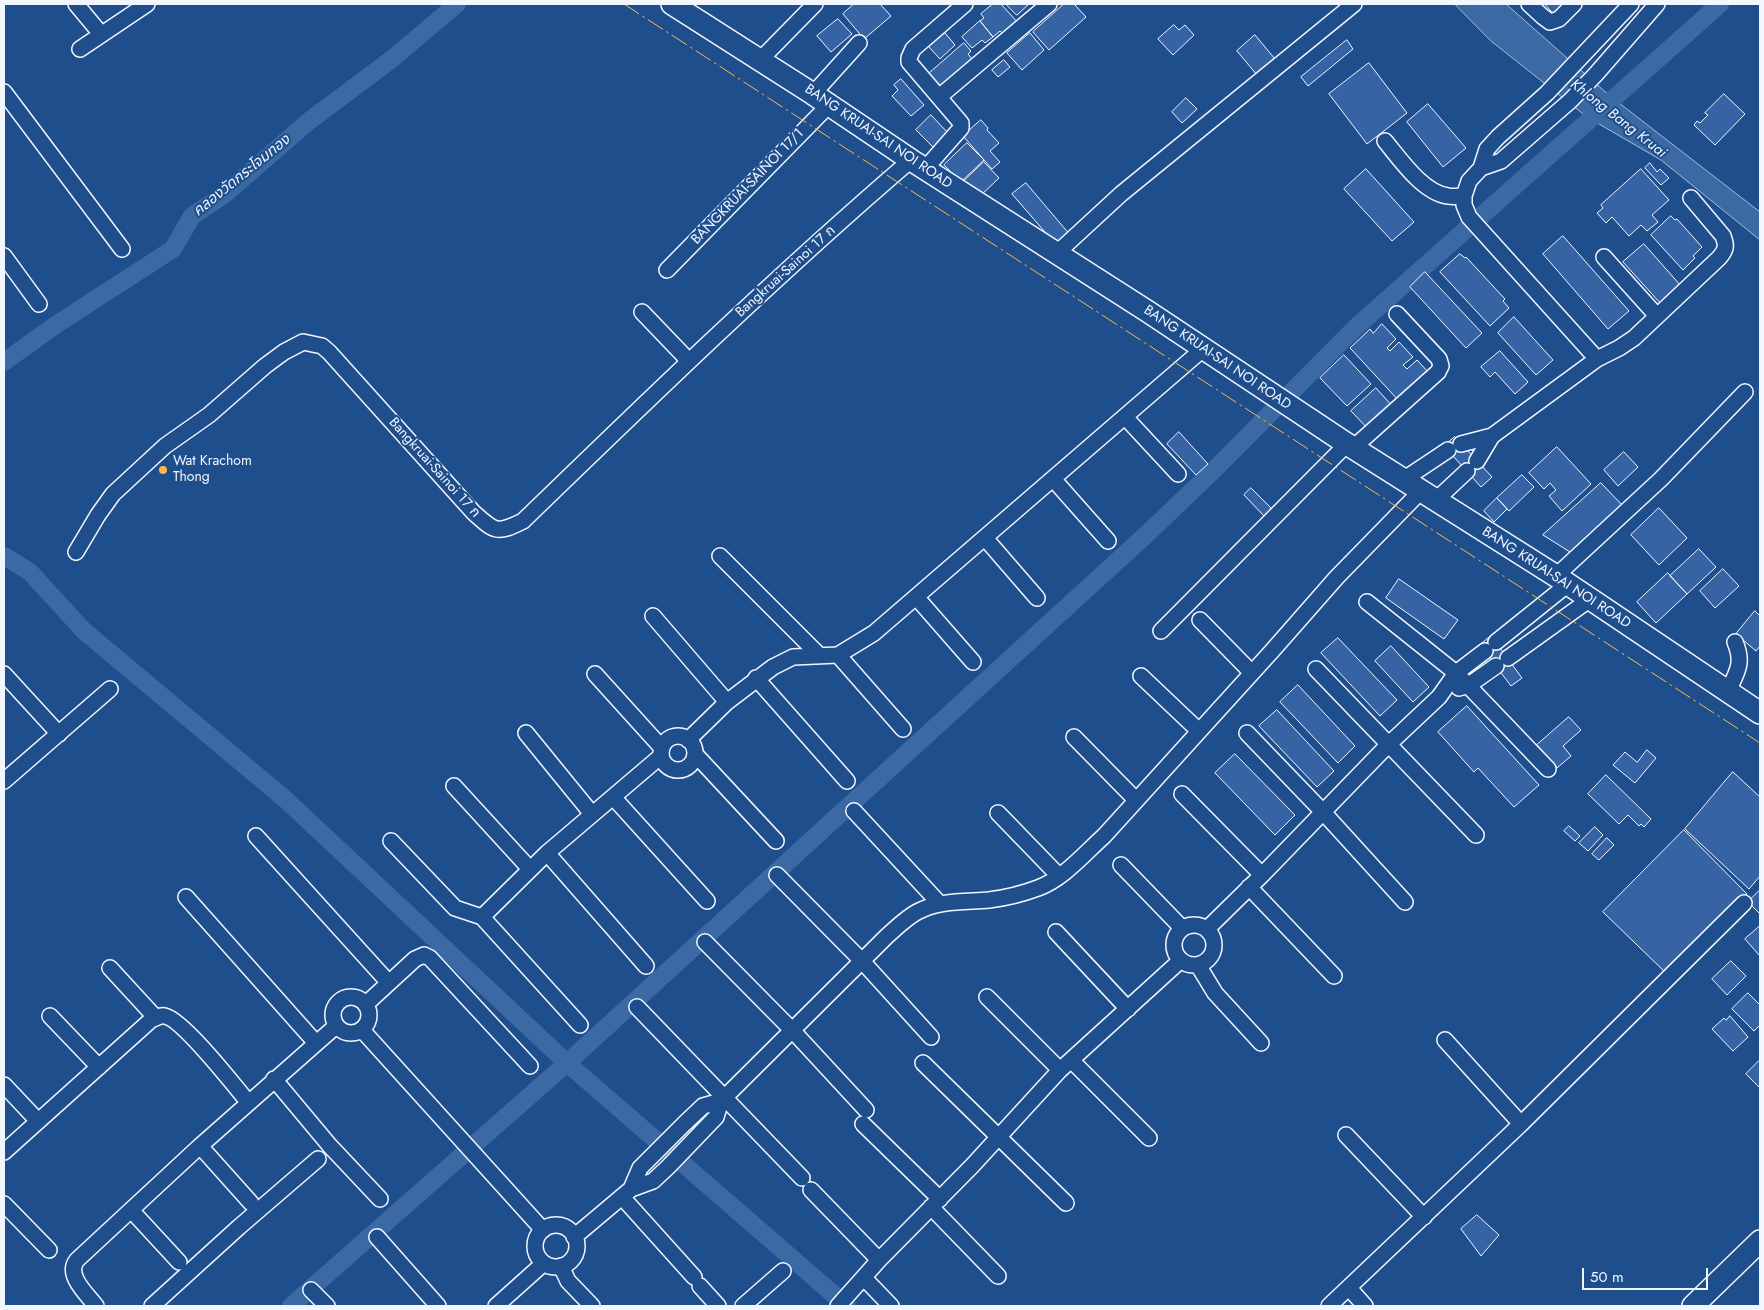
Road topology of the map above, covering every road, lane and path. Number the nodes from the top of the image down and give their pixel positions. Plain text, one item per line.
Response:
1 (76, 4) edge
2 (147, 4) edge
3 (672, 4) edge
4 (815, 4) edge
5 (965, 4) edge
6 (1049, 4) edge
7 (1354, 4) edge
8 (1529, 4) edge
9 (1574, 4) edge
10 (1631, 4) edge
11 (1657, 4) edge
12 (101, 34) junction
13 (859, 43) dead end
14 (80, 49) dead end
15 (760, 60) junction
16 (4, 92) edge
17 (939, 97) junction
18 (821, 99) junction
19 (1385, 141) dead end
20 (918, 164) junction
21 (1481, 168) junction
22 (1464, 196) junction
23 (1691, 198) dead end
24 (122, 249) dead end
25 (1057, 253) junction
26 (4, 256) edge
27 (1604, 257) dead end
28 (667, 270) dead end
29 (39, 304) dead end
30 (642, 312) dead end
31 (1397, 314) dead end
32 (1658, 316) junction
33 (1203, 349) junction
34 (1597, 359) junction
35 (688, 360) junction
36 (1745, 392) dead end
37 (1126, 418) junction
38 (1492, 436) junction
39 (1350, 446) junction
40 (1178, 474) dead end
41 (1054, 480) junction
42 (1420, 490) junction
43 (984, 538) junction
44 (1108, 541) dead end
45 (76, 552) dead end
46 (720, 556) dead end
47 (1561, 581) junction
48 (917, 598) junction
49 (1037, 598) dead end
50 (1589, 600) junction
51 (1367, 602) dead end
52 (654, 616) dead end
53 (1200, 620) dead end
54 (1161, 631) dead end
55 (1735, 642) dead end
56 (838, 655) junction
57 (820, 656) junction
58 (973, 662) dead end
59 (1316, 669) dead end
60 (1252, 673) junction
61 (1456, 673) junction
62 (4, 674) edge
63 (595, 674) dead end
64 (1141, 676) dead end
65 (756, 678) junction
66 (1468, 685) junction
67 (110, 689) dead end
68 (1728, 691) junction
69 (1440, 697) junction
70 (727, 702) junction
71 (1760, 713) edge
72 (903, 729) dead end
73 (1200, 731) junction
74 (526, 733) dead end
75 (1247, 733) dead end
76 (59, 734) junction
77 (1074, 737) dead end
78 (688, 740) junction
79 (1389, 744) junction
80 (662, 752) junction
81 (695, 754) junction
82 (1548, 770) dead end
83 (4, 781) edge
84 (847, 781) dead end
85 (454, 786) dead end
86 (1182, 794) dead end
87 (613, 797) junction
88 (1136, 800) junction
89 (854, 812) dead end
90 (1323, 812) junction
91 (998, 813) dead end
92 (592, 814) junction
93 (1476, 835) dead end
94 (256, 836) dead end
95 (776, 841) dead end
96 (390, 842) dead end
97 (547, 853) junction
98 (1121, 865) dead end
99 (530, 869) junction
100 (1262, 875) junction
101 (778, 876) dead end
102 (1059, 876) junction
103 (1249, 887) junction
104 (186, 897) dead end
105 (706, 901) dead end
106 (1405, 902) dead end
107 (1744, 903) dead end
108 (940, 904) junction
109 (482, 917) junction
110 (1182, 928) junction
111 (1207, 928) junction
112 (1056, 932) dead end
113 (705, 942) dead end
114 (1180, 960) junction
115 (862, 961) junction
116 (1198, 965) junction
117 (646, 966) dead end
118 (110, 968) dead end
119 (1334, 976) dead end
120 (389, 983) junction
121 (987, 997) dead end
122 (366, 1004) junction
123 (637, 1007) dead end
124 (1128, 1009) junction
125 (50, 1016) dead end
126 (156, 1018) junction
127 (580, 1025) dead end
128 (336, 1026) junction
129 (362, 1030) junction
130 (792, 1030) junction
131 (931, 1037) dead end
132 (1445, 1040) dead end
133 (316, 1043) junction
134 (1261, 1043) dead end
135 (923, 1063) dead end
136 (1066, 1065) junction
137 (99, 1066) junction
138 (530, 1066) dead end
139 (274, 1079) junction
140 (4, 1085) edge
141 (723, 1099) junction
142 (248, 1102) junction
143 (38, 1121) junction
144 (1521, 1124) junction
145 (1346, 1135) dead end
146 (999, 1136) junction
147 (1149, 1138) dead end
148 (200, 1146) junction
149 (4, 1152) edge
150 (318, 1159) dead end
151 (626, 1193) junction
152 (380, 1200) dead end
153 (251, 1203) dead end
154 (935, 1203) junction
155 (1066, 1203) dead end
156 (4, 1204) edge
157 (131, 1210) junction
158 (1424, 1217) junction
159 (542, 1230) junction
160 (574, 1236) junction
161 (377, 1237) dead end
162 (1760, 1241) edge
163 (49, 1250) dead end
164 (879, 1260) junction
165 (178, 1262) dead end
166 (544, 1263) junction
167 (561, 1266) junction
168 (783, 1271) dead end
169 (998, 1276) dead end
170 (864, 1278) junction
171 (1348, 1288) junction
172 (312, 1290) dead end
173 (96, 1306) edge
174 (152, 1306) edge
175 (327, 1306) edge
176 (438, 1306) edge
177 (496, 1306) edge
178 (592, 1306) edge
179 (718, 1306) edge
180 (743, 1306) edge
181 (838, 1306) edge
182 (891, 1306) edge
183 (1329, 1306) edge
184 (1365, 1306) edge
185 (1693, 1306) edge

1 - 12 street
2 - 12 street
3 - 15 main road, BANG KRUAI-SAI NOI ROAD
4 - 15 street
5 - 17 street, Bangkruai-Sainoi 17 ก
6 - 17 street
7 - 25 street
8 - 9 street
10 - 21 street
11 - 21 street
12 - 14 street
13 - 18 street, BANGKRUAI-SAINOI 17/1
15 - 18 main road, BANG KRUAI-SAI NOI ROAD
16 - 24 street
17 - 20 street, Bangkruai-Sainoi 17 ก
18 - 20 main road, BANG KRUAI-SAI NOI ROAD
18 - 28 street, BANGKRUAI-SAINOI 17/1
19 - 22 street
20 - 25 main road, BANG KRUAI-SAI NOI ROAD
20 - 35 street, Bangkruai-Sainoi 17 ก
21 - 22 street
22 - 34 street
23 - 32 street
25 - 33 main road, BANG KRUAI-SAI NOI ROAD
26 - 29 street
27 - 32 street
30 - 35 street
31 - 39 street
32 - 34 street
33 - 37 street
33 - 39 main road, BANG KRUAI-SAI NOI ROAD
34 - 38 street
35 - 45 street, Bangkruai-Sainoi 17 ก
36 - 47 street
37 - 40 street
37 - 41 street
38 - 42 street
38 - 42 street
39 - 42 main road, BANG KRUAI-SAI NOI ROAD
39 - 54 street
41 - 43 street
41 - 44 street
42 - 47 main road, BANG KRUAI-SAI NOI ROAD
42 - 60 street
43 - 48 street
43 - 49 street
46 - 57 street
47 - 50 main road, BANG KRUAI-SAI NOI ROAD
47 - 61 street
48 - 56 street
48 - 58 street
50 - 66 street
50 - 68 main road, BANG KRUAI-SAI NOI ROAD
51 - 61 street
52 - 70 street
53 - 60 street
55 - 68 street
56 - 57 street
56 - 72 street
57 - 65 street
59 - 79 street
60 - 73 street
61 - 66 street
61 - 69 street
62 - 76 street
63 - 80 street
64 - 73 street
65 - 70 street
65 - 84 street
66 - 69 street
66 - 82 street
67 - 76 street
68 - 71 main road, BANG KRUAI-SAI NOI ROAD
69 - 79 street
70 - 78 street
73 - 88 street
74 - 92 street
75 - 90 street
76 - 83 street
77 - 88 street
78 - 80 street
78 - 81 street
79 - 90 street
79 - 93 street
80 - 81 street
80 - 87 street
81 - 95 street
85 - 99 street
86 - 100 street
87 - 92 street
87 - 105 street
88 - 102 street
89 - 108 street
90 - 100 street
90 - 106 street
91 - 102 street
92 - 97 street
94 - 120 street
96 - 109 street
97 - 99 street
97 - 117 street
98 - 110 street
99 - 109 street
100 - 103 street
101 - 115 street
102 - 108 street
103 - 111 street
103 - 119 street
104 - 133 street
107 - 144 street
108 - 115 street
109 - 127 street
110 - 111 street
110 - 114 street
111 - 116 street
112 - 124 street
113 - 130 street
114 - 116 street
114 - 124 street
115 - 130 street
115 - 131 street
116 - 134 street
118 - 126 street
120 - 122 street
120 - 138 street
121 - 136 street
122 - 128 street
122 - 129 street
123 - 141 street
124 - 136 street
125 - 137 street
126 - 137 street
126 - 142 street
128 - 129 street
128 - 133 street
129 - 159 street
130 - 141 street
130 - 154 street
132 - 144 street
133 - 139 street
135 - 146 street
136 - 146 street
136 - 147 street
137 - 143 street
139 - 142 street
139 - 152 street
140 - 143 street
141 - 151 street
141 - 151 street
141 - 164 street
142 - 148 street
143 - 149 street
144 - 158 street
145 - 158 street
146 - 154 street
146 - 155 street
148 - 153 street
148 - 157 street
150 - 174 street
151 - 160 street
151 - 179 street
154 - 164 street
154 - 169 street
156 - 163 street
157 - 165 street
157 - 173 street
158 - 171 street
159 - 160 street
159 - 166 street
160 - 167 street
161 - 176 street
162 - 185 main road
164 - 170 street
166 - 167 street
166 - 177 street
167 - 178 street
168 - 180 street
170 - 181 street
170 - 182 street
171 - 183 street
171 - 184 street
172 - 175 street

